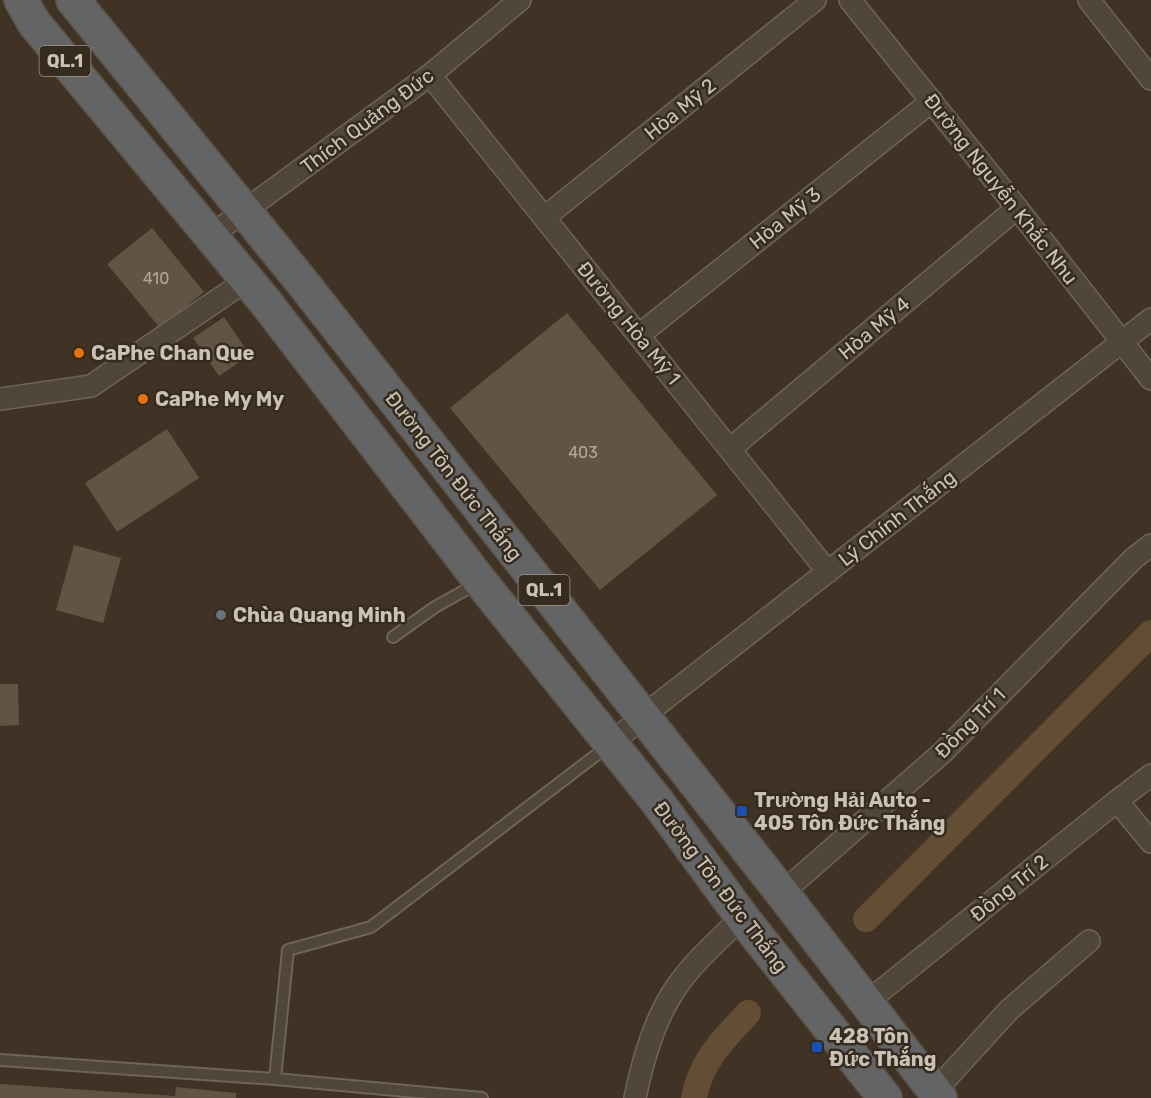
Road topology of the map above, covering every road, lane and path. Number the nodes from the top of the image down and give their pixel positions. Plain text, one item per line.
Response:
1 (21, 0) edge
2 (73, 0) edge
3 (520, 0) edge
4 (815, 0) edge
5 (850, 0) edge
6 (1089, 0) edge
7 (430, 75) junction
8 (1151, 78) edge
9 (932, 101) junction
10 (1017, 208) junction
11 (244, 212) junction
12 (544, 217) junction
13 (210, 236) junction
14 (247, 280) junction
15 (1151, 319) edge
16 (639, 335) junction
17 (1122, 342) junction
18 (1151, 379) edge
19 (0, 399) edge
20 (730, 449) junction
21 (1151, 545) edge
22 (828, 572) junction
23 (480, 581) junction
24 (393, 637) dead end
25 (643, 716) junction
26 (611, 744) junction
27 (1151, 775) edge
28 (1117, 801) junction
29 (1151, 842) edge
30 (782, 893) junction
31 (741, 917) junction
32 (1089, 941) dead end
33 (867, 1002) junction
34 (0, 1060) edge
35 (275, 1079) junction
36 (938, 1095) edge
37 (482, 1098) edge
38 (634, 1098) edge
39 (885, 1098) edge

1 - 13 highway, Đường Tôn Đức Thắng / QL.1
2 - 11 highway, Đường Tôn Đức Thắng / QL.1
3 - 7 street, Thích Quảng Đức
4 - 12 street, Hòa Mỹ 2
5 - 9 street, Đường Nguyễn Khắc Nhu
6 - 8 street
7 - 11 street, Thích Quảng Đức
7 - 12 street, Đường Hòa Mỹ 1
9 - 10 street, Đường Nguyễn Khắc Nhu
9 - 16 street, Hòa Mỹ 3
10 - 17 street, Đường Nguyễn Khắc Nhu
10 - 20 street, Hòa Mỹ 4
11 - 13 street, Thích Quảng Đức
11 - 25 highway, Đường Tôn Đức Thắng / QL.1
12 - 16 street, Đường Hòa Mỹ 1
13 - 14 highway, Đường Tôn Đức Thắng / QL.1
14 - 19 street
14 - 23 highway, Đường Tôn Đức Thắng / QL.1
15 - 17 street, Lý Chính Thắng
16 - 20 street, Đường Hòa Mỹ 1
17 - 18 street, Đường Nguyễn Khắc Nhu
17 - 22 street, Lý Chính Thắng
20 - 22 street, Đường Hòa Mỹ 1
21 - 30 street, Đồng Trí 1
22 - 25 street, Lý Chính Thắng
23 - 24 lane
23 - 26 highway, Đường Tôn Đức Thắng / QL.1
25 - 26 street, Lý Chính Thắng
25 - 30 highway, Đường Tôn Đức Thắng / QL.1
26 - 31 highway, Đường Tôn Đức Thắng / QL.1
26 - 35 lane
27 - 28 street, Đồng Trí 2
28 - 29 street
28 - 33 street, Đồng Trí 2
30 - 33 highway, Đường Tôn Đức Thắng / QL.1
31 - 38 street
31 - 39 highway, Đường Tôn Đức Thắng / QL.1
32 - 36 street
33 - 36 highway, Đường Tôn Đức Thắng / QL.1
34 - 35 lane
35 - 37 lane

